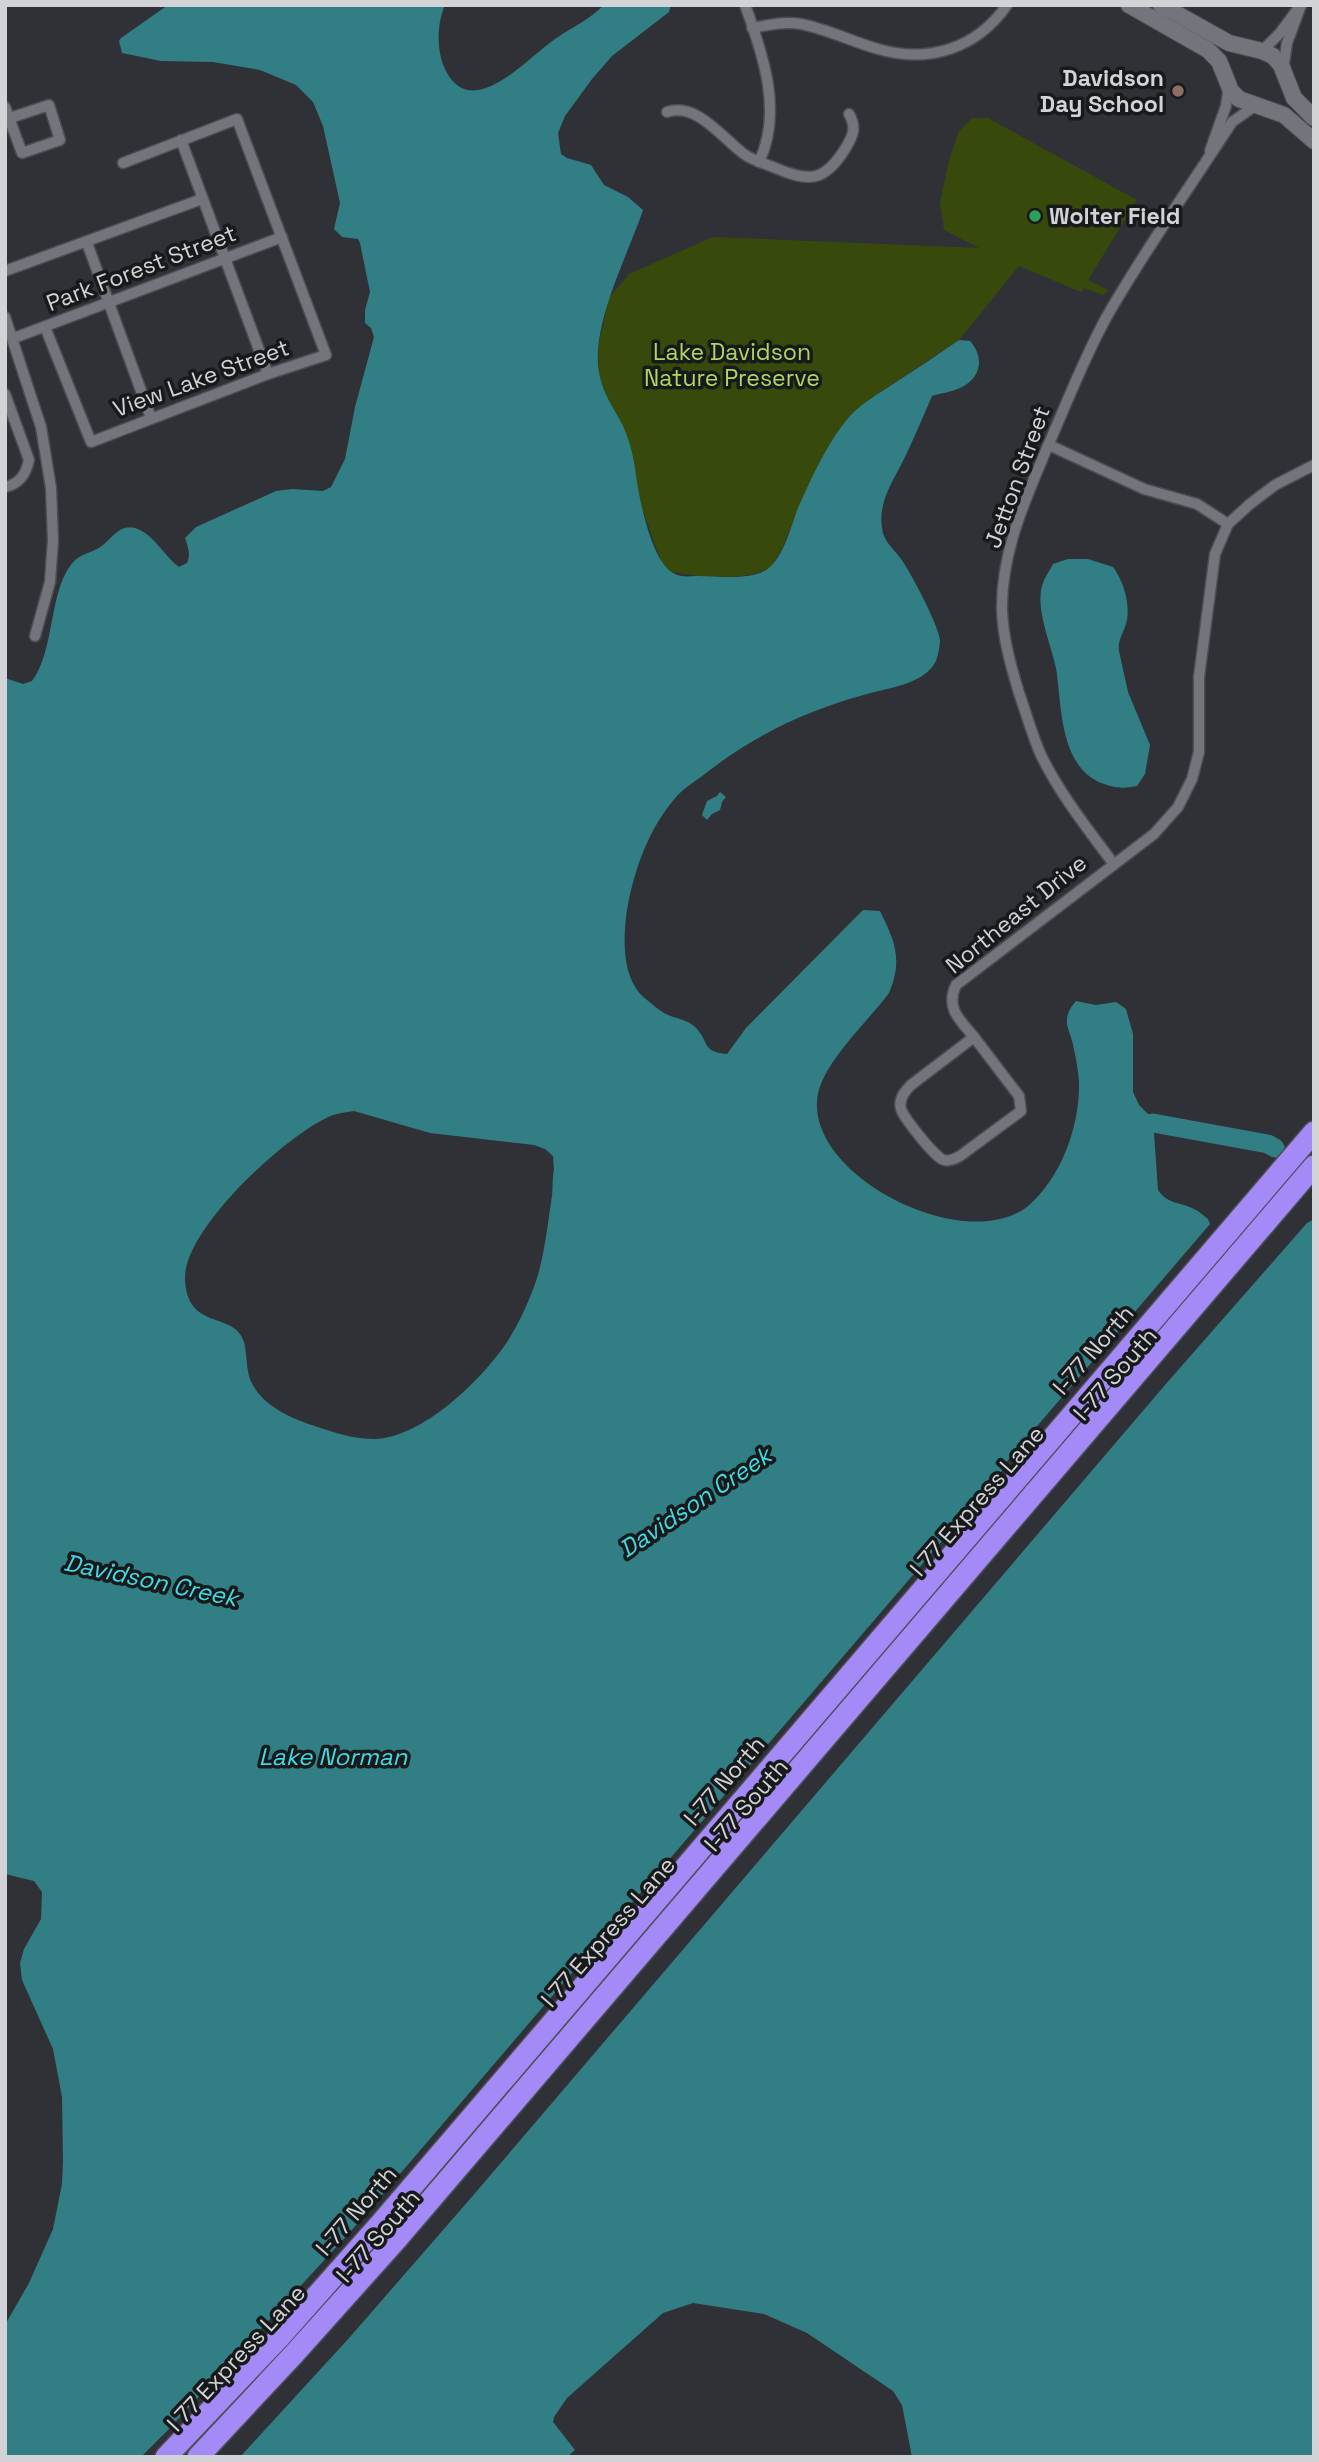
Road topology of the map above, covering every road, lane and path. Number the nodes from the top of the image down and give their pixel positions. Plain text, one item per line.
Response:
1 (745, 5) edge
2 (1007, 5) edge
3 (1129, 5) edge
4 (1161, 5) edge
5 (1301, 5) edge
6 (752, 28) junction
7 (1255, 50) junction
8 (1285, 76) junction
9 (1227, 81) junction
10 (1261, 108) junction
11 (667, 112) dead end
12 (7, 113) edge
13 (849, 114) dead end
14 (1314, 118) edge
15 (181, 140) junction
16 (1314, 141) edge
17 (1208, 157) junction
18 (759, 162) junction
19 (123, 163) dead end
20 (202, 200) junction
21 (282, 237) junction
22 (87, 243) junction
23 (224, 259) junction
24 (5, 271) edge
25 (107, 302) junction
26 (5, 317) edge
27 (45, 327) junction
28 (14, 338) junction
29 (268, 374) junction
30 (5, 394) edge
31 (151, 418) junction
32 (1049, 445) junction
33 (1314, 465) edge
34 (5, 487) edge
35 (1228, 524) junction
36 (35, 636) dead end
37 (1113, 863) junction
38 (974, 1037) junction
39 (1314, 1132) edge
40 (1314, 1147) edge
41 (1314, 1166) edge
42 (1314, 1182) edge
43 (166, 2457) edge
44 (180, 2457) edge
45 (198, 2457) edge
46 (212, 2457) edge

1 - 6 street
2 - 6 street
3 - 9 main road
4 - 7 main road
5 - 7 street
5 - 8 street
6 - 18 street
7 - 8 main road
7 - 9 main road
8 - 10 main road
8 - 14 main road
9 - 10 main road
9 - 17 street, Jetton Street
10 - 16 main road
10 - 17 street, Jetton Street
11 - 18 street
12 - 12 street
13 - 18 street
15 - 19 street
15 - 20 street
15 - 21 street
17 - 32 street, Jetton Street
20 - 22 street
20 - 23 street
21 - 23 street, Park Forest Street
21 - 29 street, View Lake Street
22 - 24 street
22 - 25 street
23 - 25 street, Park Forest Street
23 - 29 street
25 - 27 street, Park Forest Street
25 - 31 street
26 - 28 street
27 - 28 street, Park Forest Street
27 - 31 street, View Lake Street
28 - 36 street
29 - 31 street, View Lake Street
30 - 34 street
32 - 35 street
32 - 37 street, Jetton Street
33 - 35 street
35 - 37 street, Northeast Drive
37 - 38 street, Northeast Drive
38 - 38 street, Northeast Drive
39 - 43 highway, I-77 North
40 - 44 highway, I 77 Express Lane
41 - 45 highway, I 77 Express Lane
42 - 46 highway, I-77 South

